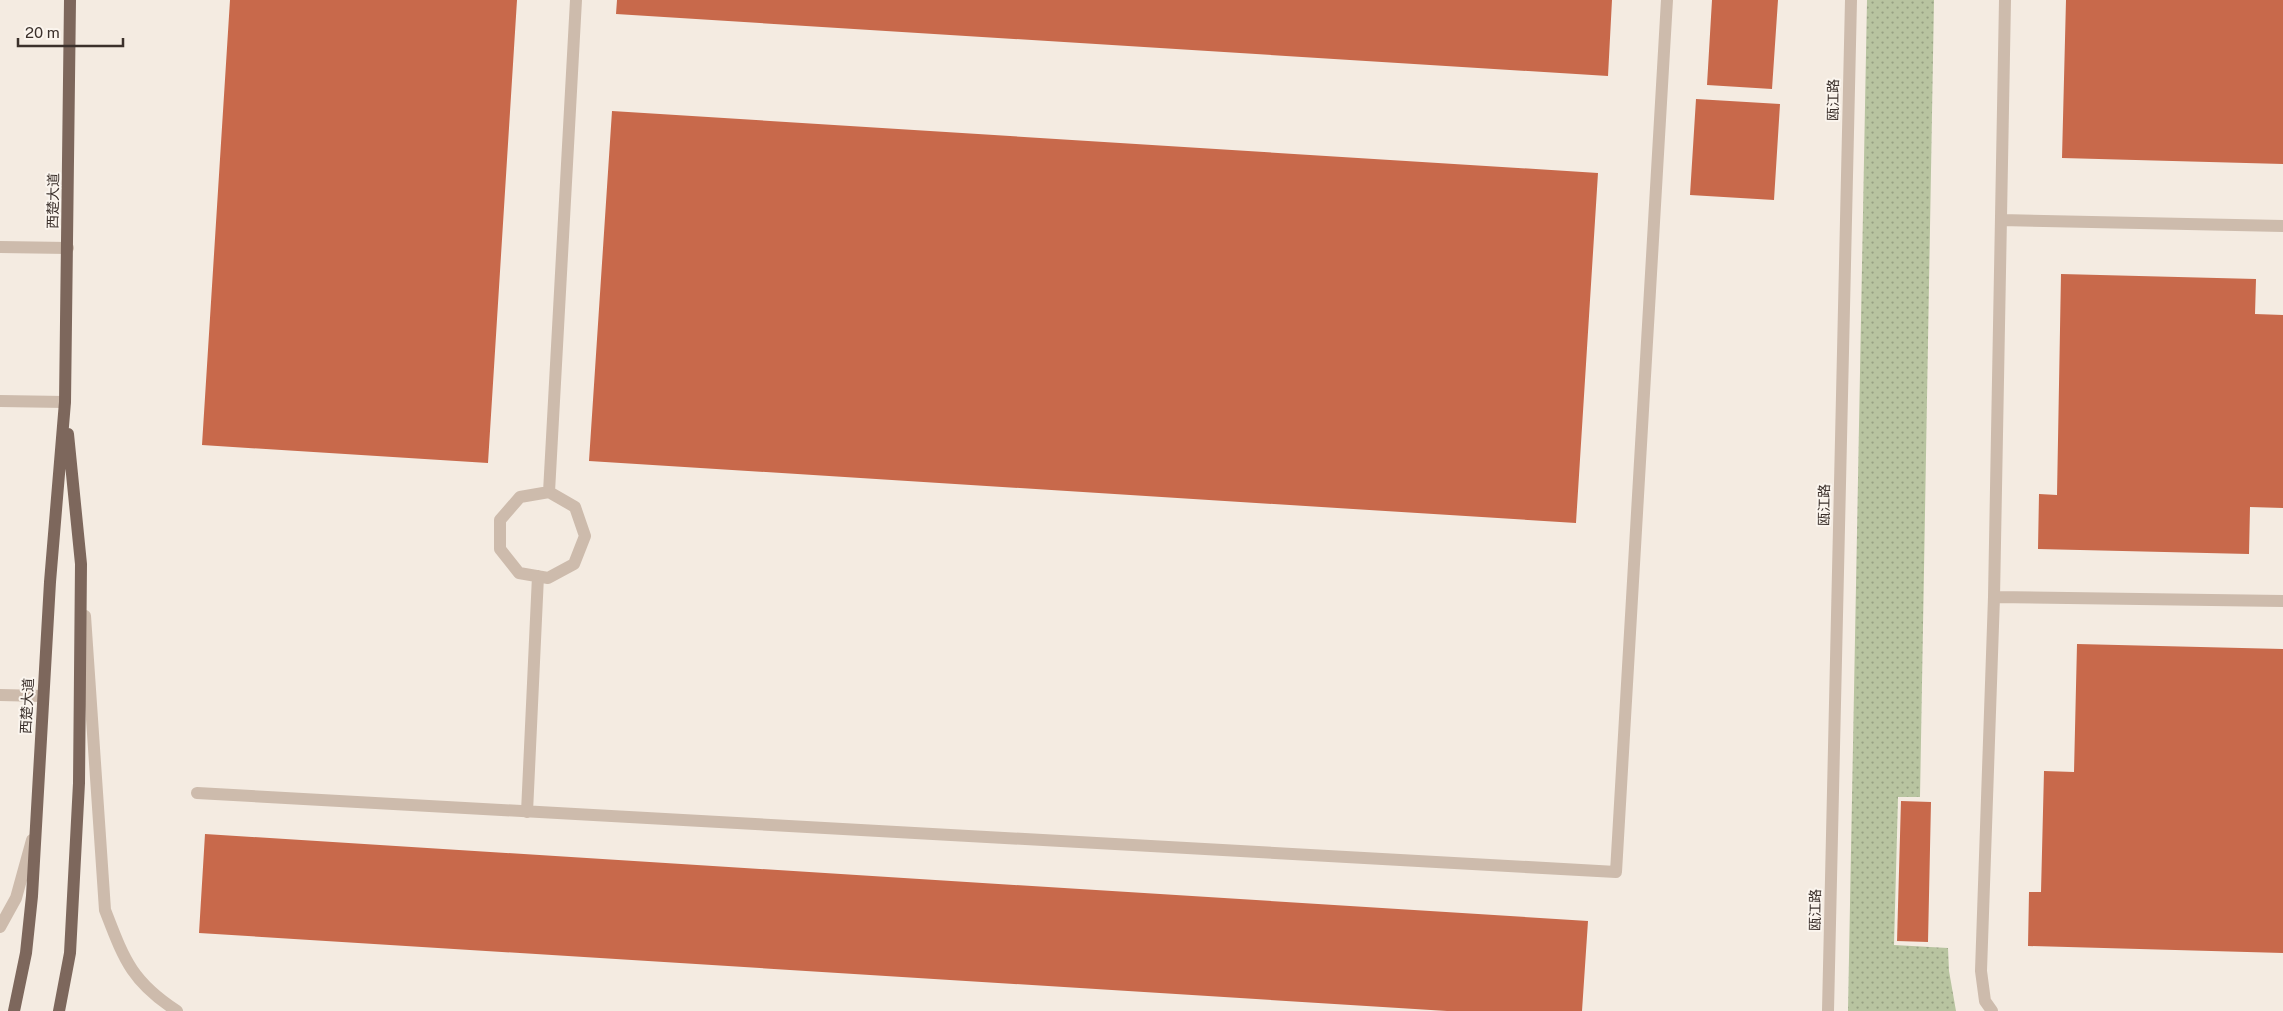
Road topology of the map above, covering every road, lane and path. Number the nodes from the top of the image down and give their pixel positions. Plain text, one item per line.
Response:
1 (70, 0) edge
2 (576, 0) edge
3 (1667, 0) edge
4 (1851, 0) edge
5 (2005, 0) edge
6 (2001, 220) junction
7 (2283, 226) edge
8 (0, 247) edge
9 (68, 248) junction
10 (0, 401) edge
11 (65, 402) junction
12 (549, 492) junction
13 (81, 564) junction
14 (538, 576) junction
15 (1994, 597) junction
16 (2283, 601) edge
17 (0, 695) edge
18 (43, 696) junction
19 (197, 793) dead end
20 (527, 812) junction
21 (36, 828) junction
22 (0, 927) edge
23 (14, 1011) edge
24 (59, 1011) edge
25 (176, 1011) edge
26 (1828, 1011) edge
27 (1992, 1011) edge

1 - 9 main road, 西楚大道
2 - 12 street
3 - 20 street
4 - 26 street, 瓯江路
5 - 6 street
6 - 7 street
6 - 15 street
8 - 9 street
9 - 11 main road, 西楚大道
10 - 11 street
11 - 13 main road, 西楚大道
11 - 18 main road, 西楚大道
12 - 14 street
12 - 14 street
13 - 24 main road, 西楚大道
13 - 25 street
14 - 20 street
15 - 16 street
15 - 27 street
17 - 18 street
18 - 21 main road, 西楚大道
19 - 20 street
21 - 22 street
21 - 23 main road, 西楚大道

